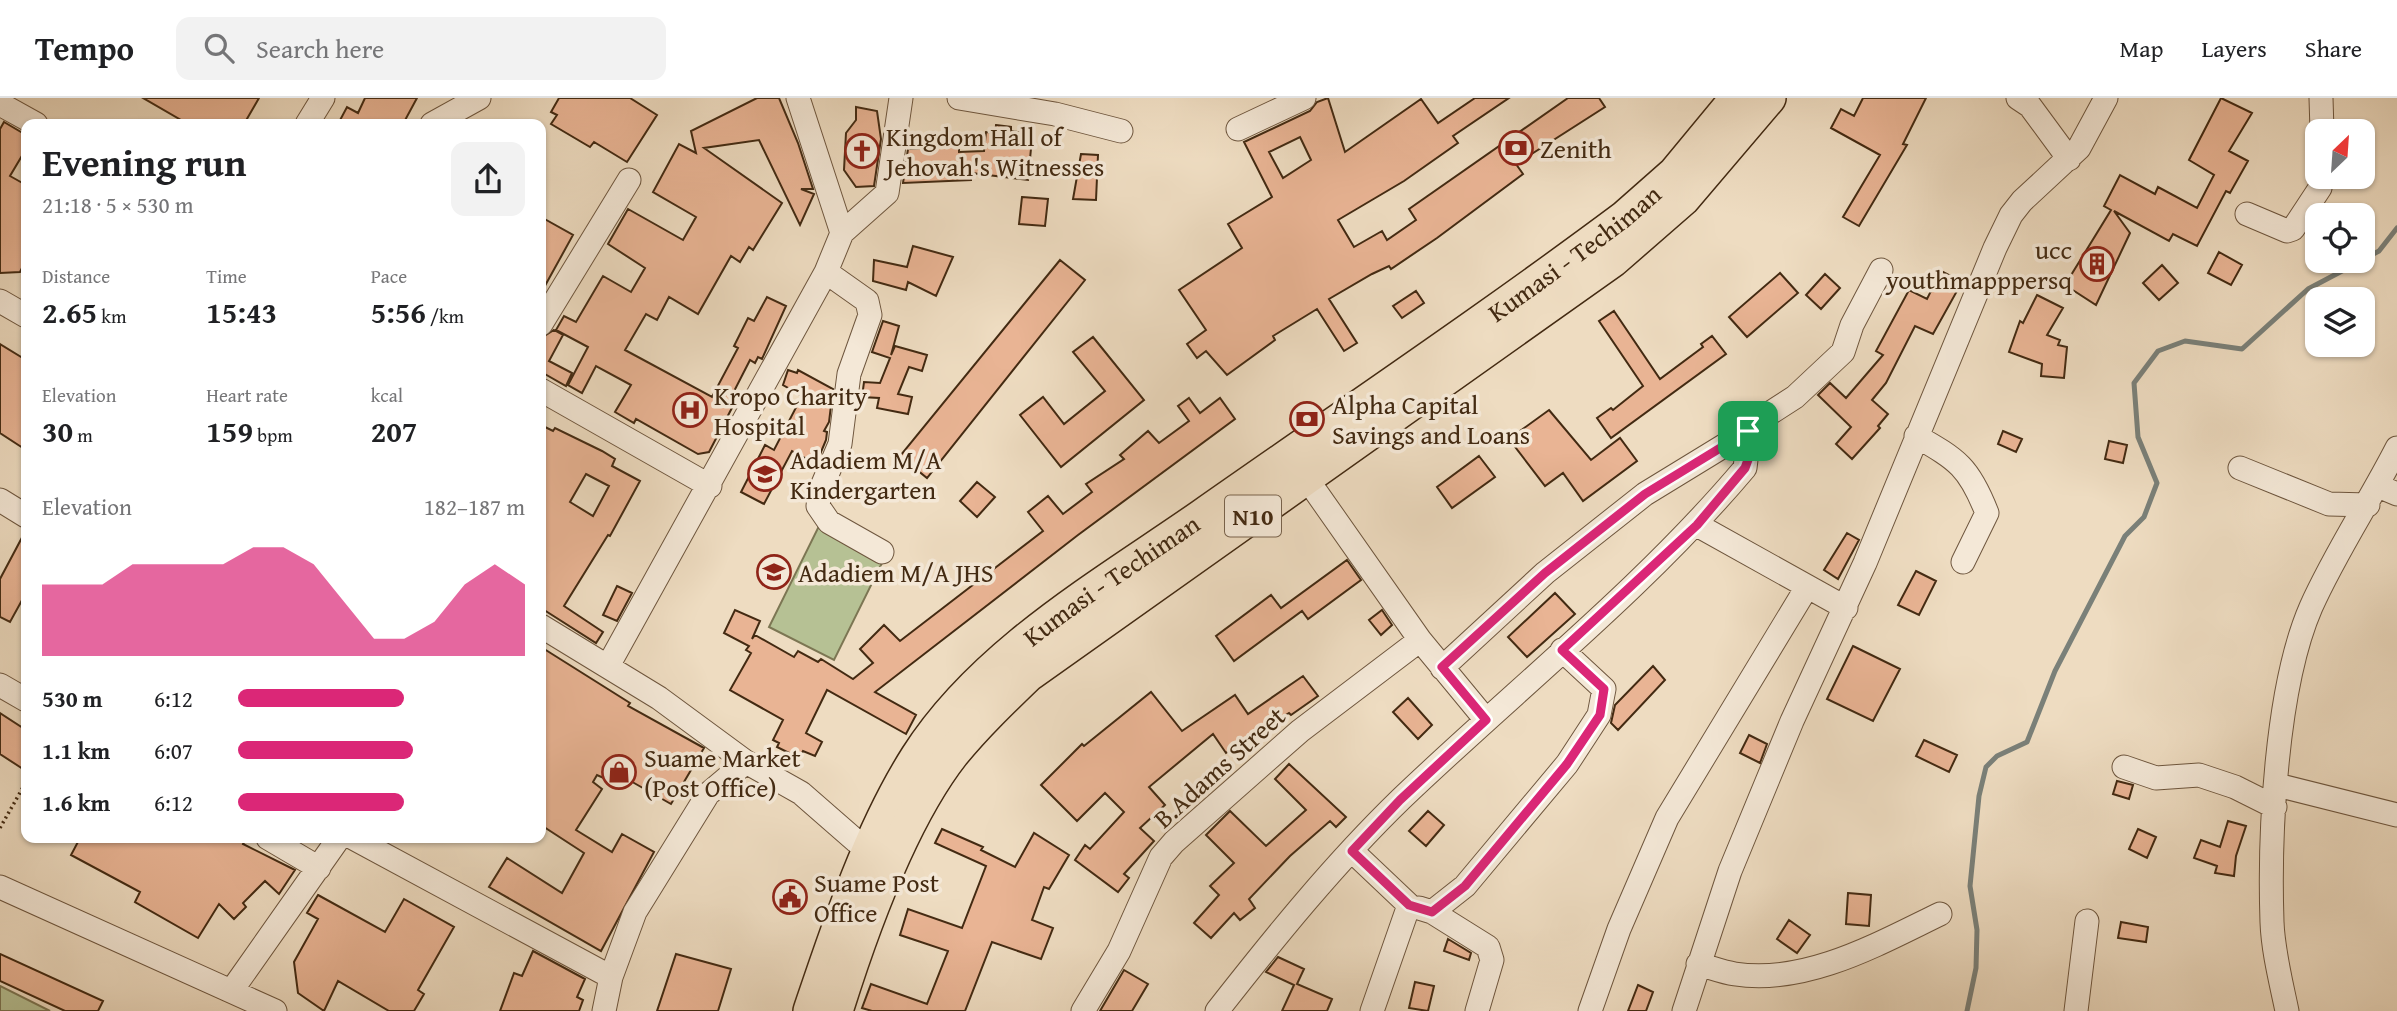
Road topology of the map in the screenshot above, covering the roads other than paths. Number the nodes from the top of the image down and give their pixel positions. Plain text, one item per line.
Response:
1 (323, 98) edge
2 (479, 98) edge
3 (798, 98) edge
4 (901, 98) edge
5 (959, 98) edge
6 (1304, 98) edge
7 (1737, 98) edge
8 (1769, 98) edge
9 (2018, 98) edge
10 (2106, 98) edge
11 (2322, 98) edge
12 (0, 104) edge
13 (27, 119) edge
14 (310, 119) edge
15 (441, 119) edge
16 (2322, 119) edge
17 (1238, 128) dead end
18 (1121, 131) dead end
19 (2069, 159) junction
20 (629, 180) dead end
21 (2319, 189) edge
22 (2247, 214) dead end
23 (842, 233) junction
24 (1881, 270) dead end
25 (826, 272) junction
26 (0, 301) edge
27 (21, 313) edge
28 (546, 316) edge
29 (546, 393) edge
30 (1748, 431) junction
31 (1916, 436) junction
32 (2397, 448) edge
33 (2239, 468) dead end
34 (1307, 479) junction
35 (710, 486) junction
36 (2381, 495) edge
37 (0, 500) edge
38 (21, 513) edge
39 (1697, 525) junction
40 (882, 552) dead end
41 (1963, 562) dead end
42 (1807, 587) junction
43 (1846, 608) junction
44 (546, 629) edge
45 (1420, 640) junction
46 (1562, 650) junction
47 (608, 666) junction
48 (1442, 667) junction
49 (0, 685) edge
50 (21, 697) edge
51 (1486, 720) junction
52 (746, 762) junction
53 (2124, 767) dead end
54 (2276, 796) junction
55 (2397, 815) edge
56 (276, 843) edge
57 (336, 843) edge
58 (362, 843) edge
59 (1352, 851) junction
60 (881, 858) junction
61 (319, 868) junction
62 (0, 887) edge
63 (1409, 905) junction
64 (1432, 912) junction
65 (1940, 914) dead end
66 (2087, 921) dead end
67 (1698, 964) junction
68 (611, 977) junction
69 (232, 990) junction
70 (275, 1011) edge
71 (604, 1011) edge
72 (810, 1011) edge
73 (836, 1011) edge
74 (1083, 1011) edge
75 (1217, 1011) edge
76 (1372, 1011) edge
77 (1477, 1011) edge
78 (1590, 1011) edge
79 (1684, 1011) edge
80 (2076, 1011) edge
81 (2287, 1011) edge

1 - 14 street
2 - 15 street
3 - 23 street
4 - 23 street
5 - 18 street
6 - 17 street
7 - 60 highway, Kumasi - Techiman / N10
8 - 34 highway, N10
9 - 19 street
10 - 19 street
11 - 16 street
12 - 13 street
19 - 31 street
20 - 28 street
21 - 22 street
23 - 25 street
24 - 30 street
25 - 35 street
25 - 40 street
26 - 27 street
29 - 35 street
30 - 39 street
30 - 48 street
31 - 41 street
31 - 43 street
32 - 36 street
33 - 36 street
34 - 45 street
34 - 60 highway, N10
35 - 47 street
36 - 54 street
37 - 38 street
39 - 42 street
39 - 46 street
42 - 43 street
42 - 78 street
43 - 67 street
44 - 47 street
45 - 48 street
45 - 74 street, B.Adams Street
46 - 51 street
46 - 64 street
47 - 52 street
48 - 51 street
49 - 50 street
51 - 59 street
52 - 60 street
52 - 68 street
53 - 54 street
54 - 55 street
54 - 81 street
56 - 61 street
57 - 61 street
58 - 68 street
59 - 63 street
59 - 75 street
60 - 72 highway, Kumasi - Techiman / N10
60 - 73 highway, N10
61 - 69 street
62 - 69 street
63 - 64 street
63 - 76 street
64 - 77 street
65 - 67 street
66 - 80 street
67 - 79 street
68 - 71 street
69 - 70 street

